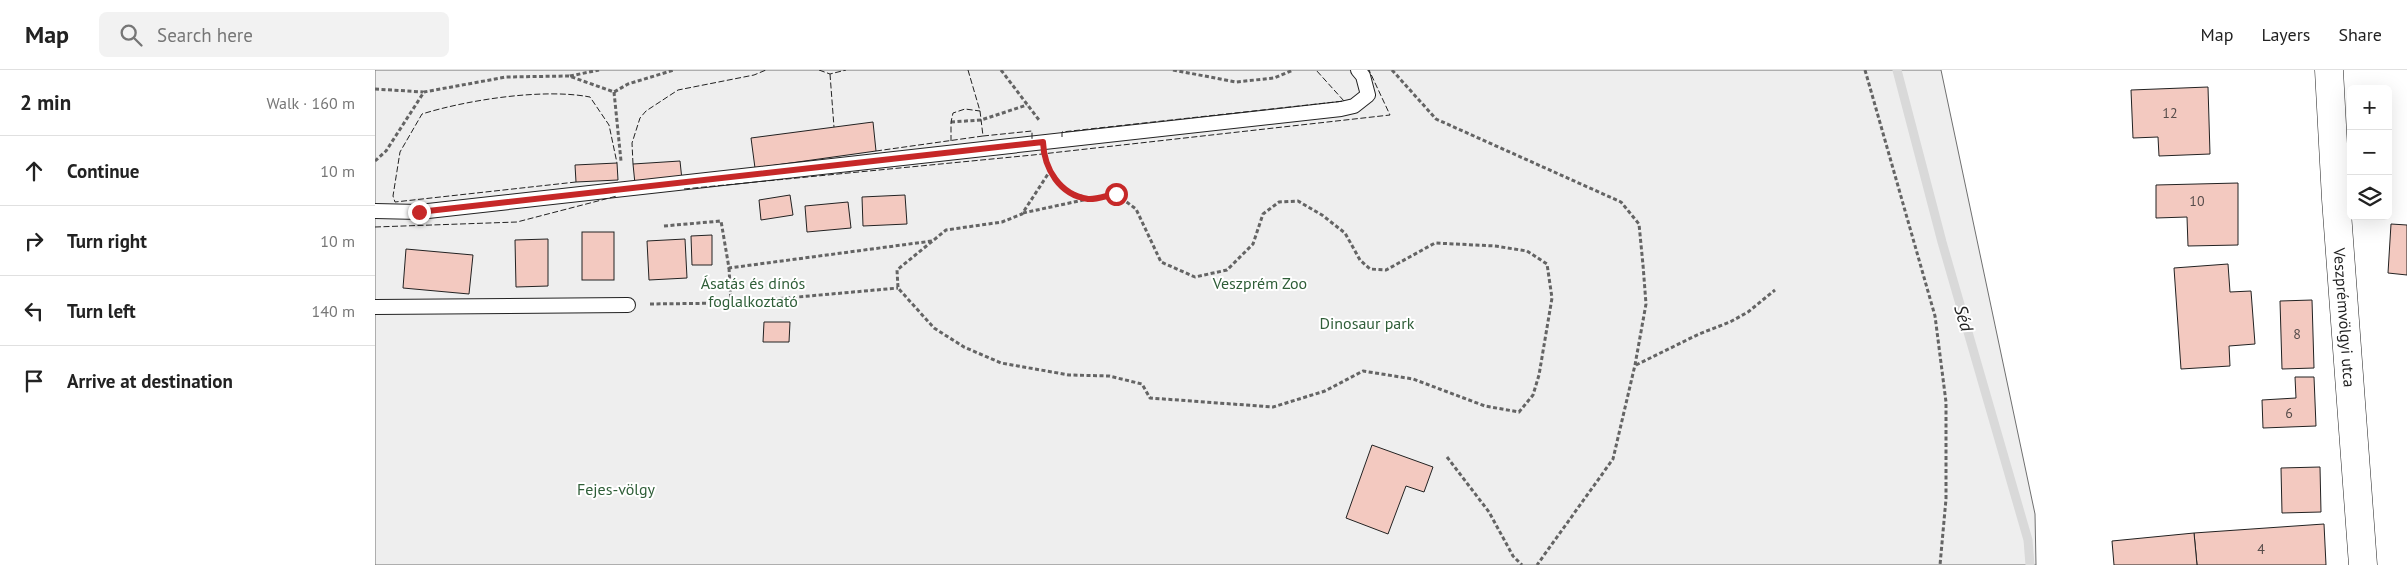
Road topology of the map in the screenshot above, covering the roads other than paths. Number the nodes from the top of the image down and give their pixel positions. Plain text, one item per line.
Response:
1 (1358, 70) edge
2 (2329, 70) edge
3 (375, 211) edge
4 (627, 305) road end
5 (375, 307) edge
6 (2363, 565) edge

1 - 3 lane
2 - 6 street, Veszprémvölgyi utca
4 - 5 lane

